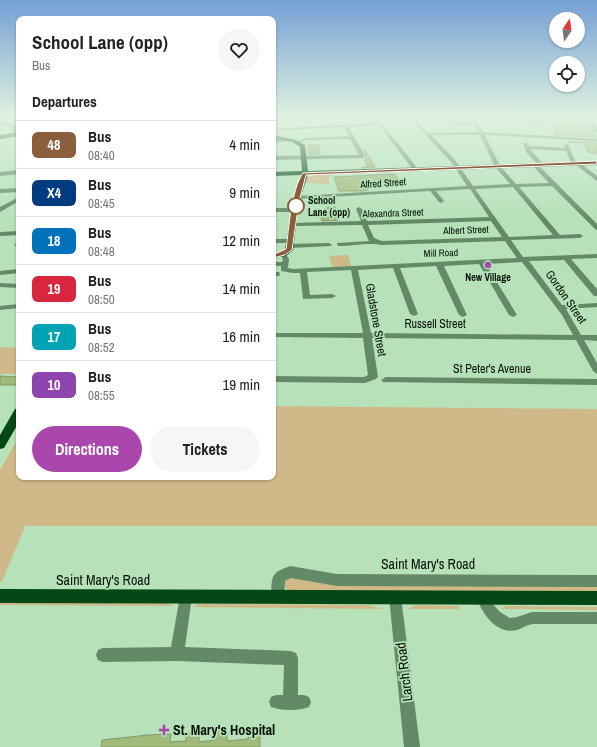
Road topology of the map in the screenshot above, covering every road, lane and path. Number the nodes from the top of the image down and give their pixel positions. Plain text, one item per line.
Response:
1 (568, 150) edge
2 (304, 151) edge
3 (359, 151) edge
4 (401, 151) edge
5 (444, 151) edge
6 (490, 151) edge
7 (529, 151) edge
8 (276, 158) edge
9 (304, 158) junction
10 (597, 163) edge
11 (576, 164) junction
12 (538, 165) junction
13 (498, 167) junction
14 (458, 168) junction
15 (416, 170) junction
16 (16, 172) edge
17 (597, 173) edge
18 (0, 174) edge
19 (276, 174) edge
20 (305, 174) junction
21 (590, 174) junction
22 (597, 179) edge
23 (554, 184) junction
24 (515, 186) junction
25 (470, 188) junction
26 (432, 189) junction
27 (16, 190) edge
28 (0, 191) edge
29 (298, 198) junction
30 (16, 201) edge
31 (441, 202) dead end
32 (11, 204) junction
33 (16, 205) edge
34 (295, 207) junction
35 (359, 208) dead end
36 (0, 210) edge
37 (276, 210) edge
38 (493, 219) junction
39 (365, 223) junction
40 (294, 226) junction
41 (597, 228) edge
42 (16, 233) edge
43 (0, 234) edge
44 (580, 236) dead end
45 (558, 237) junction
46 (506, 238) junction
47 (375, 241) junction
48 (276, 242) edge
49 (290, 244) junction
50 (340, 244) dead end
51 (329, 245) dead end
52 (283, 254) junction
53 (276, 255) edge
54 (597, 256) edge
55 (566, 257) junction
56 (523, 259) junction
57 (481, 261) junction
58 (441, 264) junction
59 (276, 265) edge
60 (396, 266) junction
61 (286, 267) junction
62 (354, 267) junction
63 (304, 270) junction
64 (16, 271) edge
65 (0, 273) edge
66 (0, 285) edge
67 (16, 286) edge
68 (597, 294) edge
69 (332, 296) dead end
70 (597, 305) edge
71 (16, 307) edge
72 (560, 307) junction
73 (0, 308) edge
74 (414, 314) dead end
75 (463, 315) dead end
76 (513, 316) dead end
77 (276, 335) edge
78 (368, 336) junction
79 (578, 338) junction
80 (597, 338) edge
81 (597, 371) edge
82 (276, 379) edge
83 (386, 380) dead end
84 (597, 382) edge
85 (16, 417) edge
86 (0, 445) edge
87 (597, 581) edge
88 (0, 596) edge
89 (186, 596) junction
90 (278, 596) junction
91 (395, 597) junction
92 (484, 598) junction
93 (597, 598) edge
94 (597, 618) edge
95 (177, 654) junction
96 (103, 655) dead end
97 (290, 702) dead end
98 (412, 747) edge

1 - 11 street
2 - 9 main road
3 - 9 street
4 - 15 street
5 - 14 street, Gordon Street
6 - 13 street
7 - 12 street
8 - 9 street
9 - 20 main road
10 - 11 main road
11 - 12 main road
11 - 21 street
12 - 13 main road
12 - 23 street
13 - 14 main road
13 - 24 street
14 - 15 main road
14 - 25 street, Gordon Street
15 - 20 main road
16 - 18 street
17 - 21 street
19 - 20 main road
20 - 29 main road
21 - 22 street
23 - 24 street, Alfred Street
23 - 41 street
24 - 25 street, Alfred Street
24 - 45 street
25 - 26 street, Alfred Street
25 - 38 street, Gordon Street
26 - 29 street, Alfred Street
26 - 31 street
27 - 28 street
29 - 34 main road
30 - 32 street
32 - 33 street
32 - 36 street
34 - 37 street
34 - 40 main road
35 - 39 street
38 - 39 street, Alexandra Street
38 - 46 street, Gordon Street
39 - 40 street, Alexandra Street
39 - 47 street
40 - 49 main road
42 - 43 street
44 - 45 street, Albert Street
45 - 46 street, Albert Street
46 - 47 street, Albert Street
46 - 56 street, Gordon Street
47 - 50 street, Albert Street
48 - 49 street
49 - 51 street
49 - 52 main road
52 - 53 main road
52 - 61 street
54 - 55 street, Mill Road
55 - 56 street, Mill Road
55 - 68 street
56 - 57 street, Mill Road
56 - 72 street, Gordon Street
57 - 58 street, Mill Road
57 - 76 street
58 - 60 street, Mill Road
58 - 75 street
59 - 61 street, Mill Road
60 - 62 street, Mill Road
60 - 74 street
61 - 63 street, Mill Road
62 - 63 street, Mill Road
62 - 78 street, Gladstone Street
63 - 69 street
64 - 65 street
66 - 67 street
70 - 72 street
71 - 73 street
72 - 79 street, Gordon Street
77 - 78 street, Russell Street
78 - 79 street, Russell Street
78 - 82 street, Gladstone Street
79 - 80 street, Russell Street
79 - 81 street, Gordon Street
83 - 84 street, St Peter's Avenue
85 - 86 main road
87 - 90 street, Saint Mary's Road
88 - 89 main road, Saint Mary's Road
89 - 90 main road, Saint Mary's Road
89 - 95 street
90 - 91 main road, Saint Mary's Road
91 - 92 main road, Saint Mary's Road
91 - 98 street, Larch Road
92 - 93 main road, Saint Mary's Road
92 - 94 street
95 - 96 street
95 - 97 street

